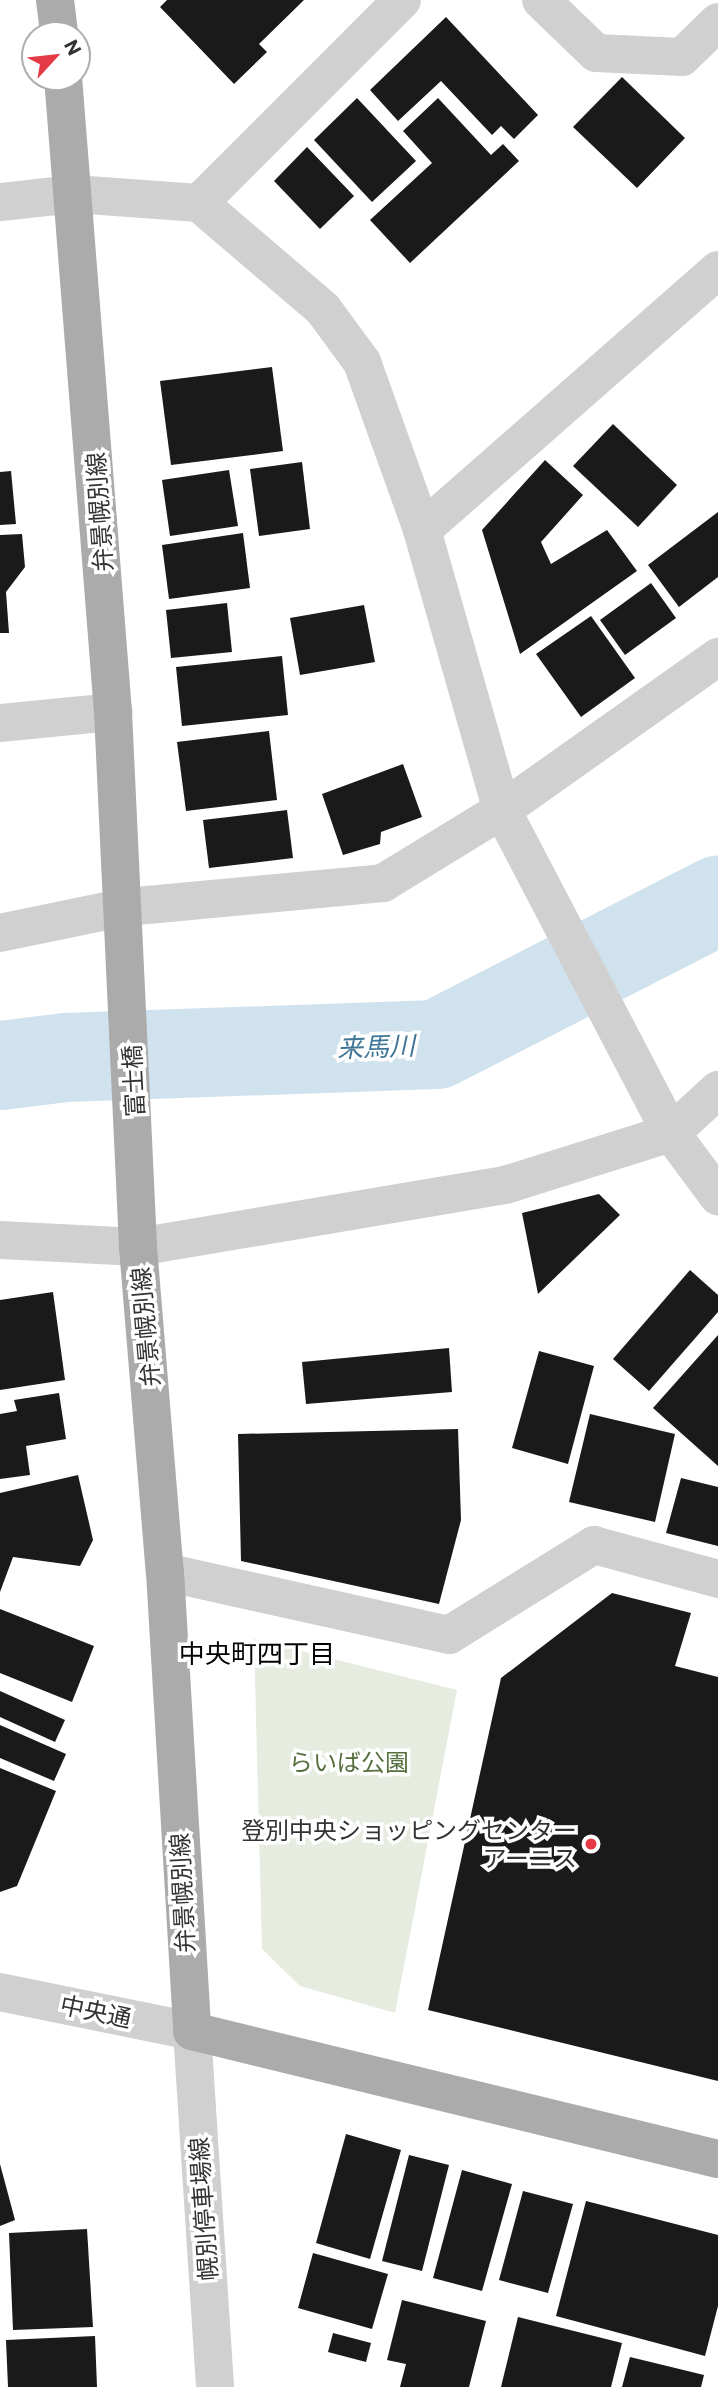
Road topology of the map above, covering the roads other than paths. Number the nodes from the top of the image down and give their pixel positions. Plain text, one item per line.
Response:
1 (55, 0) edge
2 (541, 0) edge
3 (392, 3) edge
4 (57, 21) edge
5 (718, 22) edge
6 (64, 91) edge
7 (74, 194) junction
8 (0, 202) edge
9 (199, 203) junction
10 (718, 270) edge
11 (422, 530) junction
12 (718, 657) edge
13 (113, 712) junction
14 (0, 723) edge
15 (502, 810) junction
16 (126, 907) junction
17 (0, 933) edge
18 (126, 948) joint
19 (718, 1090) edge
20 (671, 1133) junction
21 (718, 1196) edge
22 (139, 1231) junction
23 (0, 1240) edge
24 (165, 1572) junction
25 (718, 1579) edge
26 (0, 1992) edge
27 (192, 2031) junction
28 (718, 2159) edge
29 (215, 2387) edge

1 - 4 main road
2 - 5 street
3 - 9 street
6 - 7 main road, 弁景幌別線
7 - 8 street
7 - 9 street
7 - 13 main road, 弁景幌別線
9 - 11 street
10 - 11 street
11 - 15 street
12 - 15 street
13 - 14 street
13 - 16 main road, 弁景幌別線
15 - 16 street
15 - 20 street
16 - 17 street
16 - 18 main road, 弁景幌別線
18 - 22 main road, 富士橋
19 - 20 street
20 - 21 street
20 - 22 street
22 - 23 street
22 - 24 main road, 弁景幌別線
24 - 25 street
24 - 27 main road, 弁景幌別線
26 - 27 street, 中央通
27 - 28 main road
27 - 29 street, 幌別停車場線

